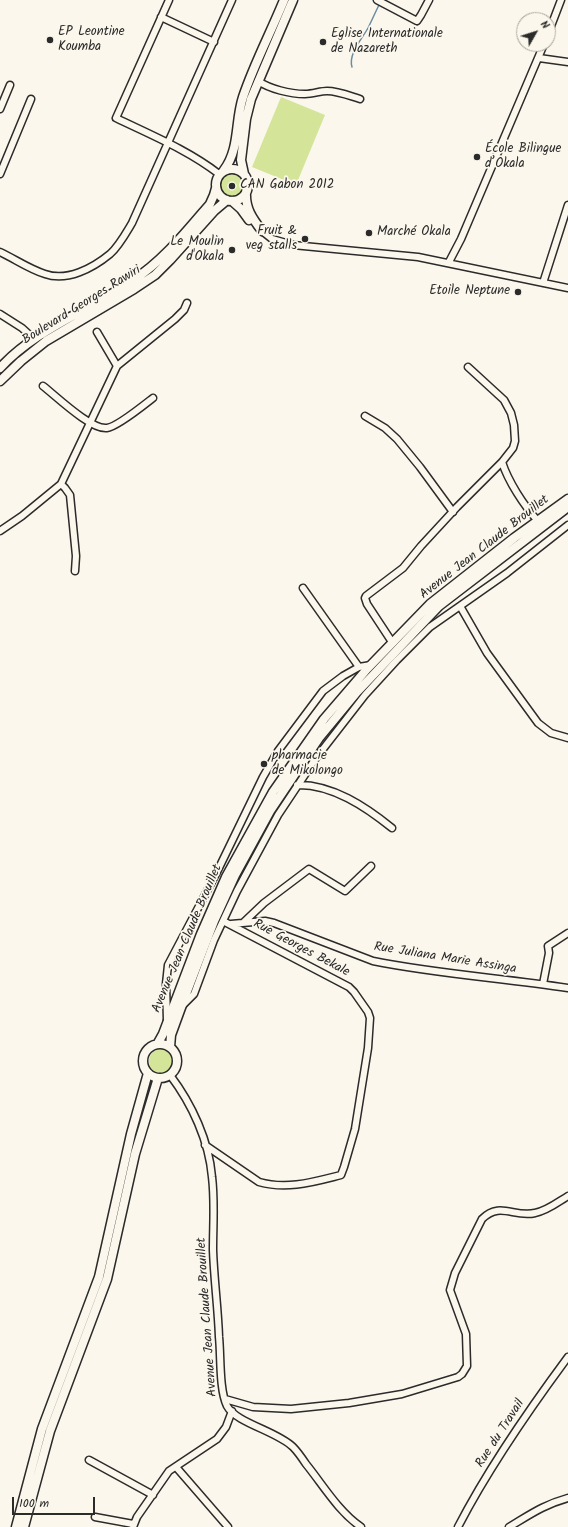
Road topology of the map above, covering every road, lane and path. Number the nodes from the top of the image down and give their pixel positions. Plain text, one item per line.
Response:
1 (169, 0) edge
2 (232, 0) edge
3 (284, 0) edge
4 (293, 0) edge
5 (298, 0) edge
6 (377, 0) edge
7 (429, 0) edge
8 (561, 0) edge
9 (287, 13) junction
10 (556, 13) edge
11 (161, 17) junction
12 (214, 42) junction
13 (541, 52) edge
14 (539, 58) junction
15 (568, 62) edge
16 (258, 81) junction
17 (10, 85) dead end
18 (31, 99) dead end
19 (360, 99) dead end
20 (0, 109) edge
21 (167, 142) junction
22 (222, 172) junction
23 (0, 174) edge
24 (244, 174) junction
25 (216, 188) junction
26 (246, 192) junction
27 (230, 201) junction
28 (568, 205) edge
29 (262, 231) junction
30 (0, 252) edge
31 (449, 262) junction
32 (544, 283) junction
33 (568, 288) edge
34 (187, 304) dead end
35 (0, 314) edge
36 (97, 332) dead end
37 (34, 339) junction
38 (117, 366) junction
39 (468, 367) dead end
40 (0, 368) edge
41 (0, 381) edge
42 (43, 386) dead end
43 (153, 398) dead end
44 (365, 416) dead end
45 (90, 424) junction
46 (502, 462) junction
47 (61, 484) junction
48 (568, 499) edge
49 (568, 506) edge
50 (453, 512) junction
51 (538, 520) junction
52 (568, 525) edge
53 (0, 531) edge
54 (75, 571) dead end
55 (303, 588) dead end
56 (460, 606) junction
57 (392, 642) junction
58 (371, 665) junction
59 (359, 667) junction
60 (568, 738) edge
61 (297, 785) junction
62 (392, 828) dead end
63 (371, 866) dead end
64 (223, 921) junction
65 (244, 922) junction
66 (230, 924) junction
67 (568, 933) edge
68 (543, 984) junction
69 (568, 988) edge
70 (181, 1007) junction
71 (167, 1021) junction
72 (158, 1043) junction
73 (170, 1047) junction
74 (148, 1073) junction
75 (170, 1075) junction
76 (158, 1078) junction
77 (206, 1145) junction
78 (568, 1196) edge
79 (568, 1357) edge
80 (225, 1399) junction
81 (232, 1412) junction
82 (89, 1460) dead end
83 (176, 1466) junction
84 (153, 1495) junction
85 (568, 1498) edge
86 (95, 1517) dead end
87 (133, 1525) edge
88 (16, 1527) edge
89 (24, 1527) edge
90 (228, 1527) edge
91 (361, 1527) edge
92 (458, 1527) edge
93 (509, 1527) edge

1 - 11 street
2 - 12 street
3 - 22 main road
4 - 9 main road
5 - 9 street
6 - 7 street
8 - 10 street
9 - 16 main road
11 - 12 street
11 - 21 street
12 - 21 street
13 - 14 street
14 - 15 street
14 - 31 street
16 - 19 street
16 - 24 main road
17 - 20 street
18 - 23 street
21 - 22 street
21 - 30 street
22 - 24 main road
22 - 25 main road
24 - 26 main road
25 - 27 main road
25 - 37 main road, Boulevard Georges Rawiri
26 - 27 main road
26 - 29 main road
27 - 29 main road
27 - 41 main road, Boulevard Georges Rawiri
28 - 32 street
29 - 31 street
31 - 32 street
32 - 33 street
34 - 38 street
35 - 37 street
36 - 38 street
37 - 40 main road, Boulevard Georges Rawiri
38 - 45 street
39 - 46 street
42 - 45 street
43 - 45 street
44 - 50 street
45 - 47 street
46 - 50 street
46 - 51 street
47 - 53 street
47 - 54 street
48 - 51 main road, Avenue Jean Claude Brouillet
49 - 70 main road, Avenue Jean Claude Brouillet
50 - 57 street
51 - 57 main road, Avenue Jean Claude Brouillet
52 - 56 street
55 - 59 street
56 - 60 street
56 - 61 street
57 - 58 main road, Avenue Jean Claude Brouillet
58 - 59 street
58 - 71 main road, Avenue Jean Claude Brouillet
59 - 71 street
61 - 62 street
61 - 64 street
63 - 65 street
64 - 66 street, Rue Georges Bekale
64 - 70 street
65 - 66 street, Rue Juliana Marie Assinga
65 - 68 street, Rue Juliana Marie Assinga
66 - 77 street, Rue Georges Bekale
67 - 68 street
68 - 69 street, Rue Juliana Marie Assinga
70 - 73 main road, Avenue Jean Claude Brouillet
71 - 72 main road, Avenue Jean Claude Brouillet
72 - 73 main road
72 - 74 main road
73 - 75 main road
74 - 76 main road
74 - 88 main road
75 - 76 main road
75 - 77 street, Avenue Jean Claude Brouillet
76 - 89 main road
77 - 80 street, Avenue Jean Claude Brouillet
78 - 80 street
79 - 92 street, Rue du Travail
80 - 81 street, Avenue Jean Claude Brouillet
81 - 83 street
81 - 91 street, Avenue Jean Claude Brouillet
82 - 84 street
83 - 84 street
83 - 90 street
84 - 87 street
85 - 93 street
86 - 87 street

